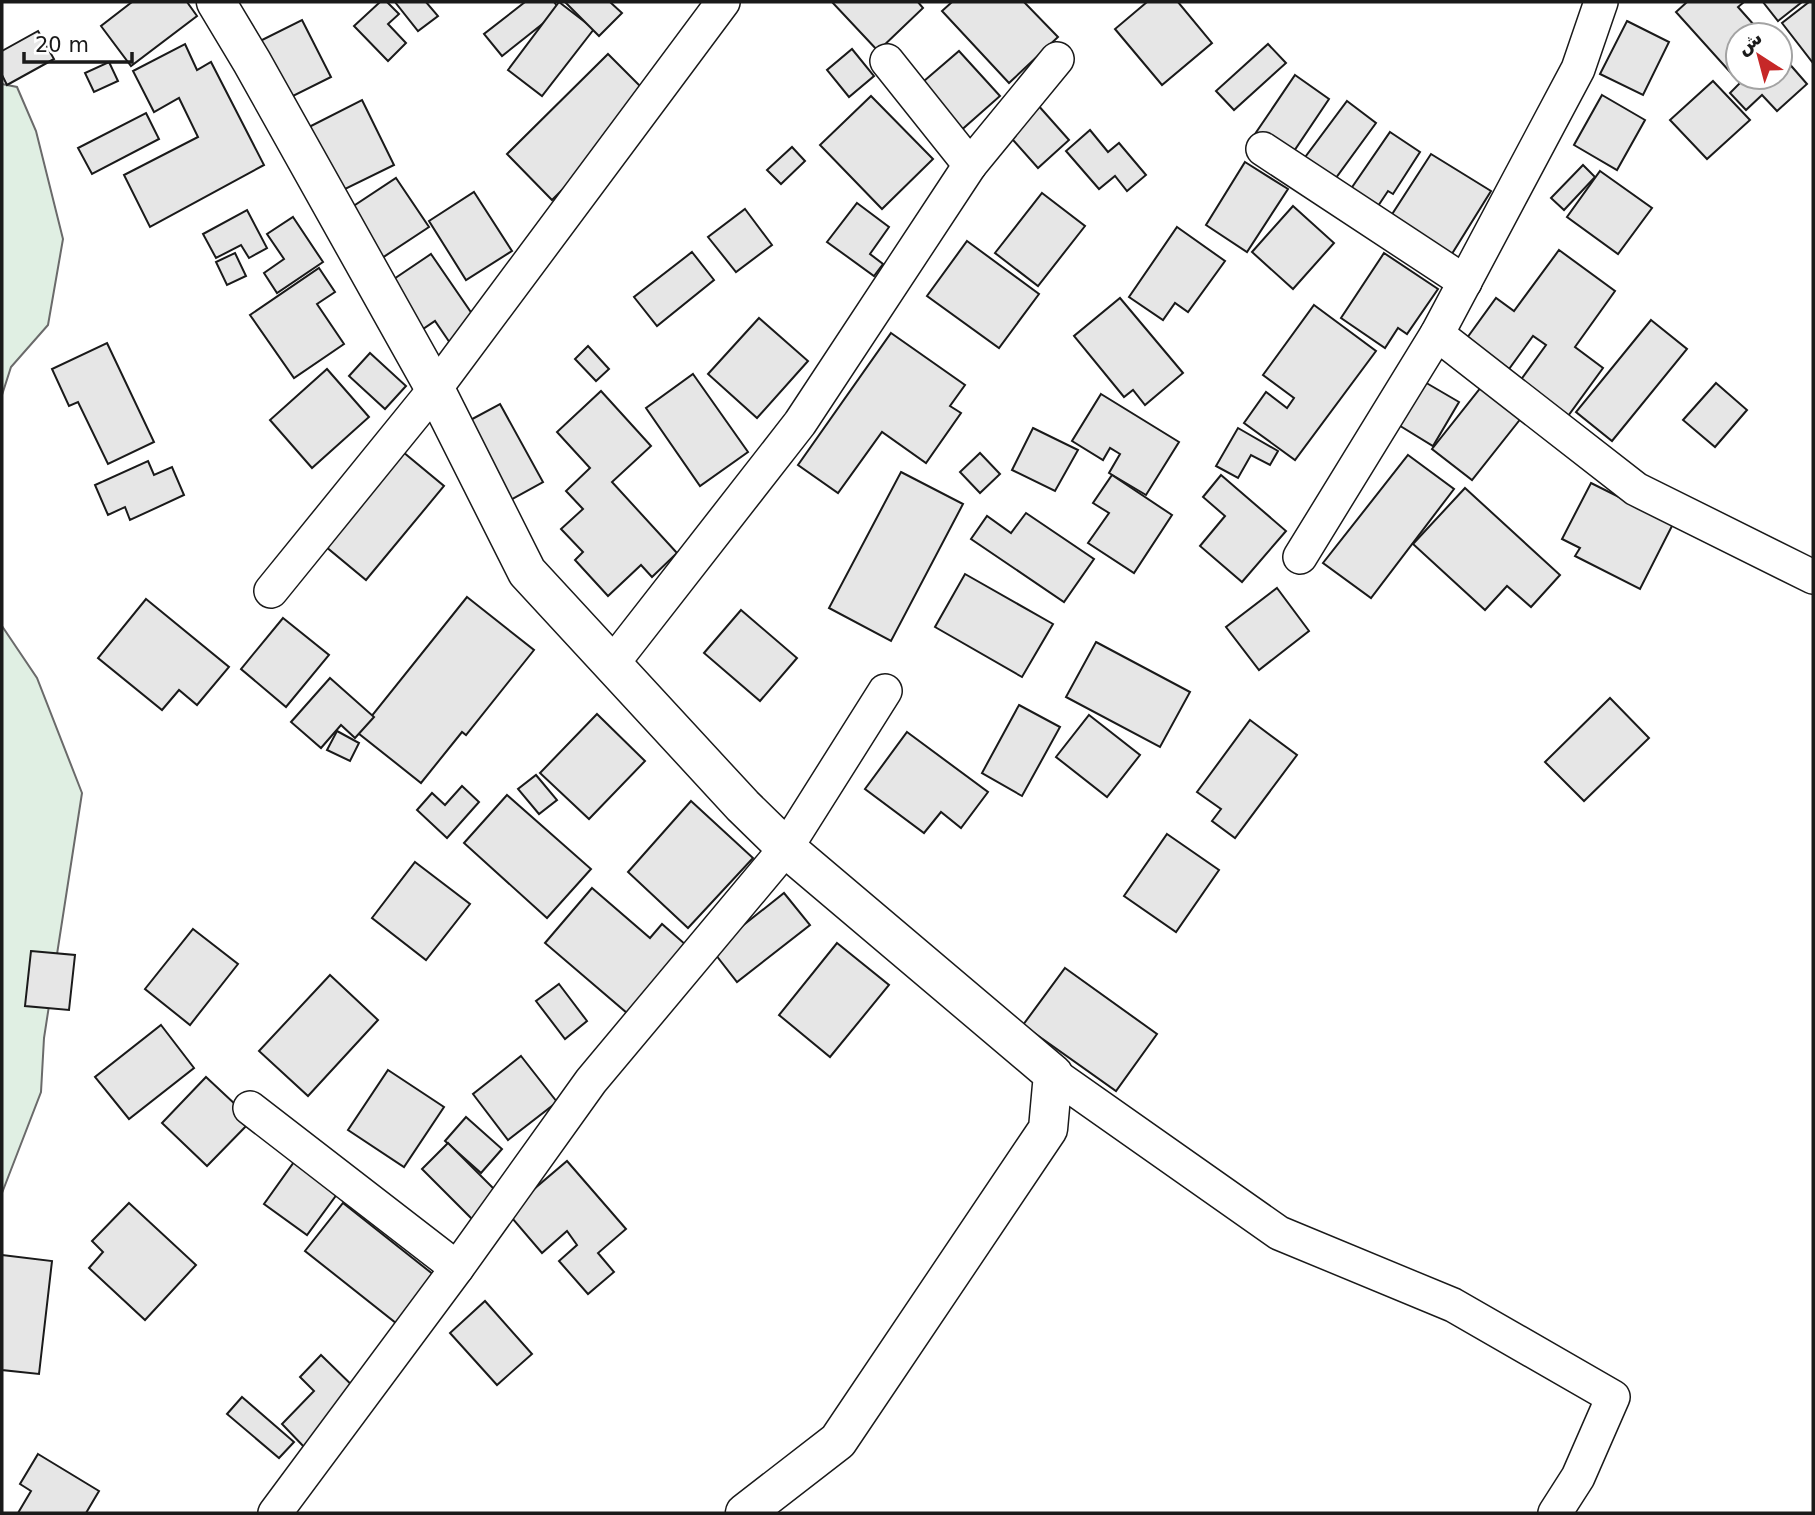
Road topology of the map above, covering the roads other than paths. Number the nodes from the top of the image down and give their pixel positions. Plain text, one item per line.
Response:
1 (216, 2) edge
2 (723, 2) edge
3 (1601, 2) edge
4 (1057, 59) dead end
5 (887, 61) dead end
6 (1263, 149) dead end
7 (970, 165) junction
8 (1465, 282) junction
9 (1437, 334) junction
10 (435, 389) junction
11 (1300, 557) dead end
12 (1813, 576) edge
13 (271, 591) dead end
14 (612, 664) junction
15 (885, 691) dead end
16 (786, 848) junction
17 (1053, 1074) junction
18 (250, 1108) dead end
19 (457, 1268) junction
20 (275, 1513) edge
21 (745, 1513) edge
22 (1555, 1513) edge

1 - 10 street
2 - 10 street
3 - 8 street
4 - 7 street
5 - 7 street
6 - 8 street
7 - 14 street
8 - 9 street
9 - 11 street
9 - 12 street
10 - 13 street
10 - 14 street
14 - 16 street
15 - 16 street
16 - 17 street
16 - 19 street
17 - 21 street
17 - 22 street
18 - 19 street
19 - 20 street

